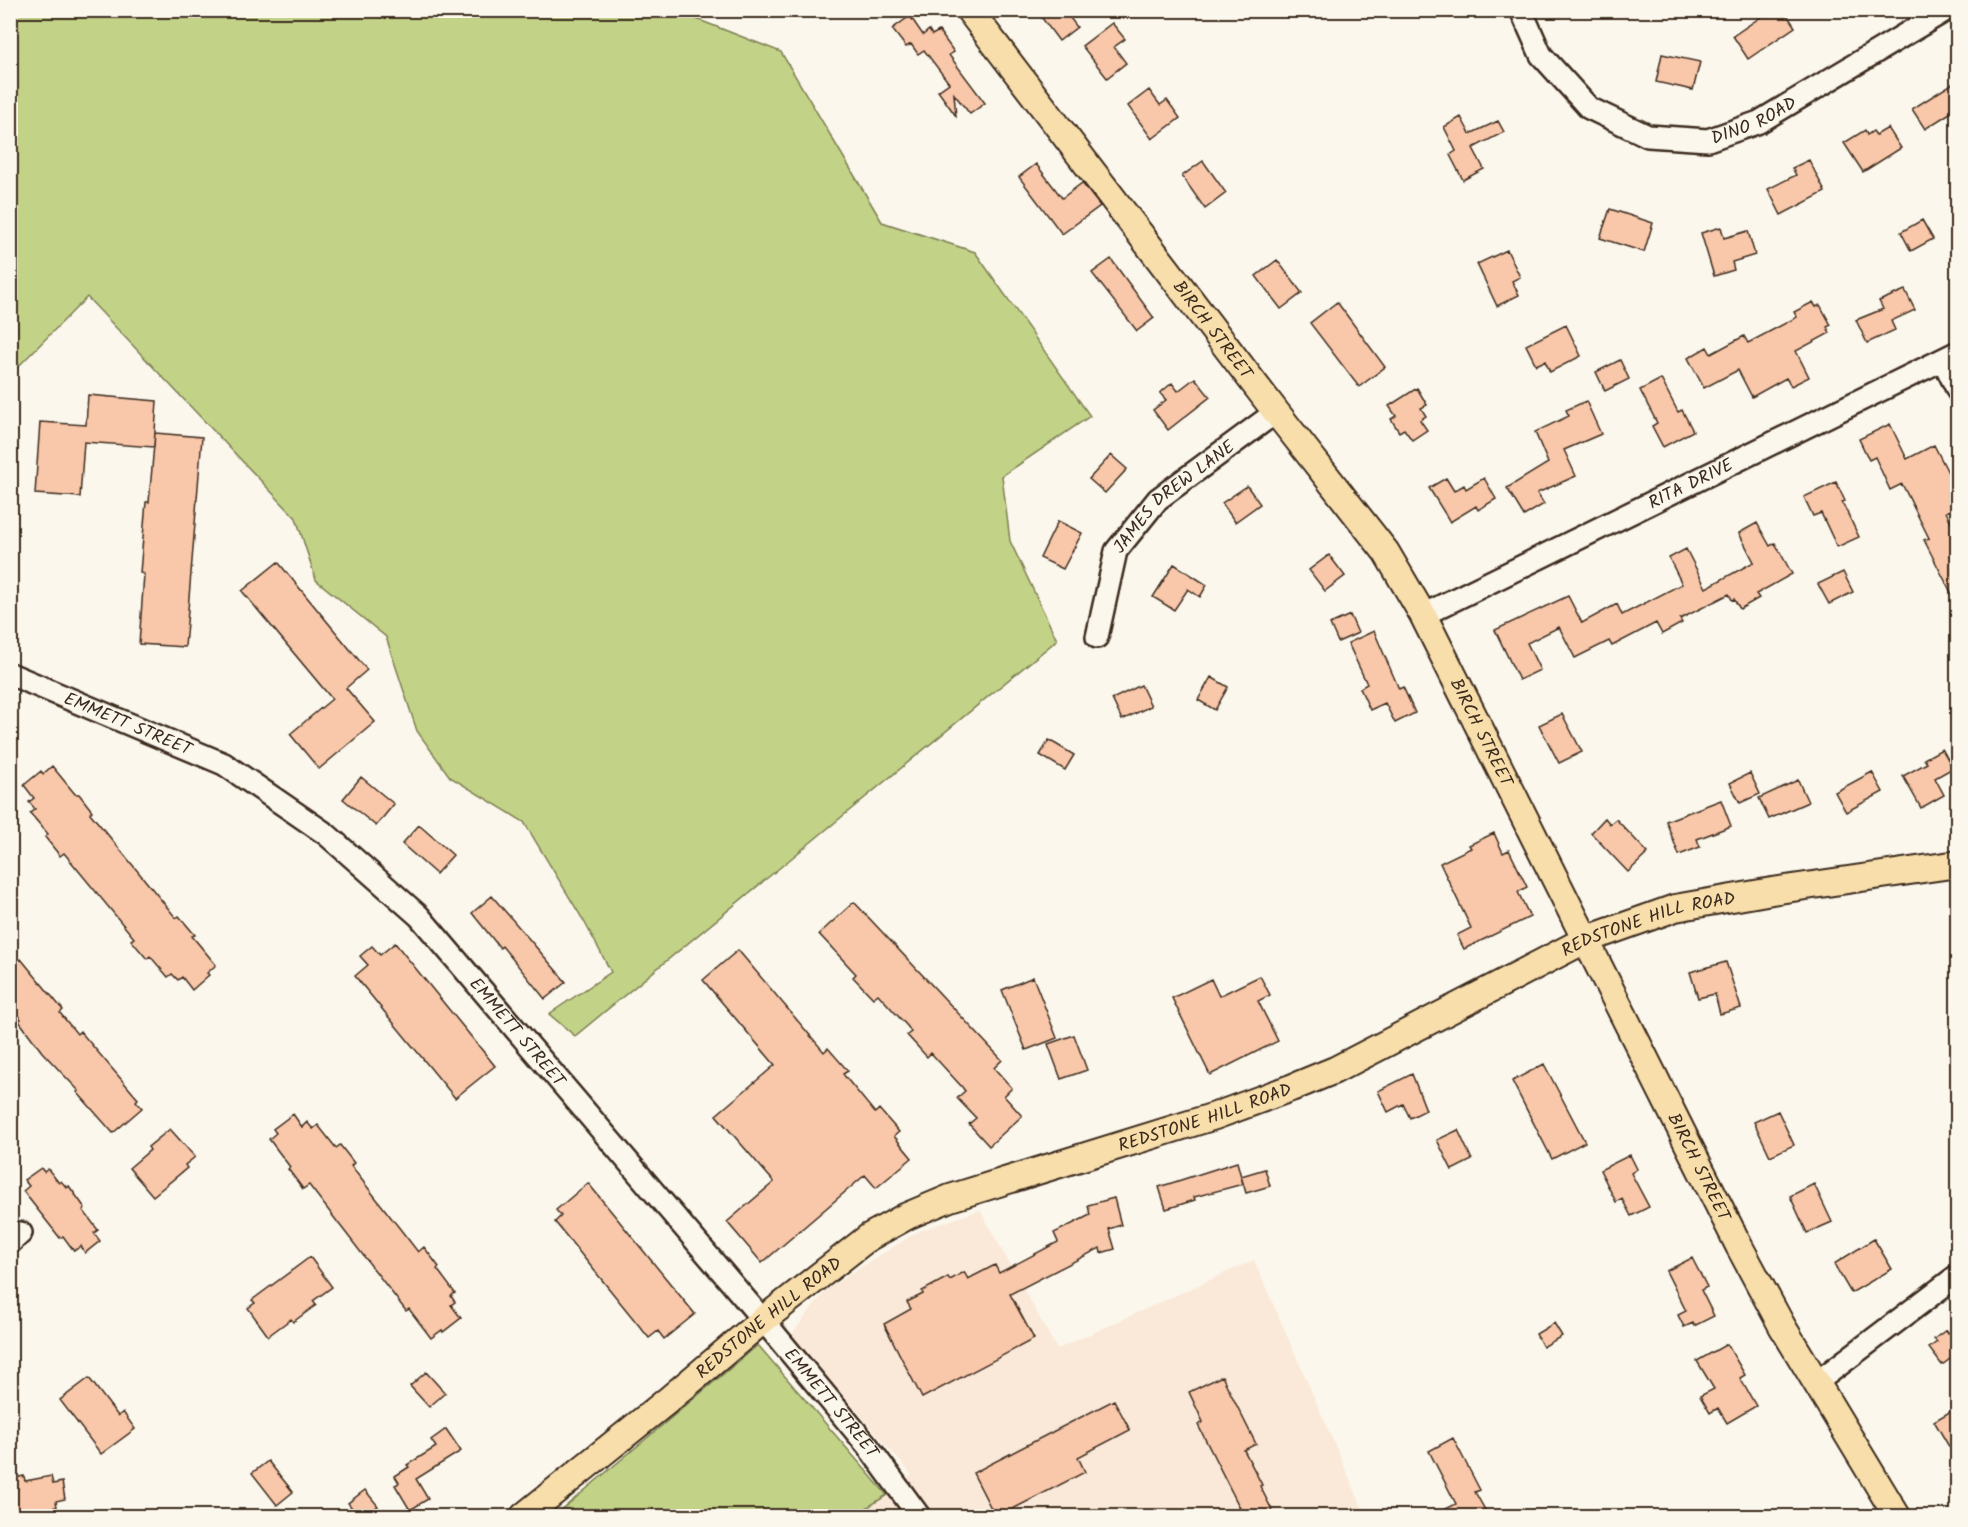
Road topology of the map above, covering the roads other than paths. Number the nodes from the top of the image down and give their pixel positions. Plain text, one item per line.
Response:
1 (969, 10) edge
2 (1521, 10) edge
3 (1946, 10) edge
4 (1950, 356) edge
5 (1958, 391) edge
6 (1276, 412) junction
7 (1423, 615) junction
8 (1096, 637) dead end
9 (10, 674) edge
10 (1958, 864) edge
11 (1585, 940) junction
12 (1958, 1275) edge
13 (763, 1320) junction
14 (1816, 1382) junction
15 (524, 1516) edge
16 (919, 1516) edge
17 (1897, 1516) edge

1 - 6 main road, BIRCH STREET
2 - 3 street, DINO ROAD
4 - 5 street
4 - 7 street, RITA DRIVE
6 - 7 main road, BIRCH STREET
6 - 8 street, JAMES DREW LANE
7 - 11 main road, BIRCH STREET
9 - 13 street, EMMETT STREET
10 - 11 main road, REDSTONE HILL ROAD
11 - 13 main road, REDSTONE HILL ROAD
11 - 14 main road, BIRCH STREET
12 - 14 street
13 - 15 main road, REDSTONE HILL ROAD
13 - 16 street, EMMETT STREET
14 - 17 main road, BIRCH STREET

